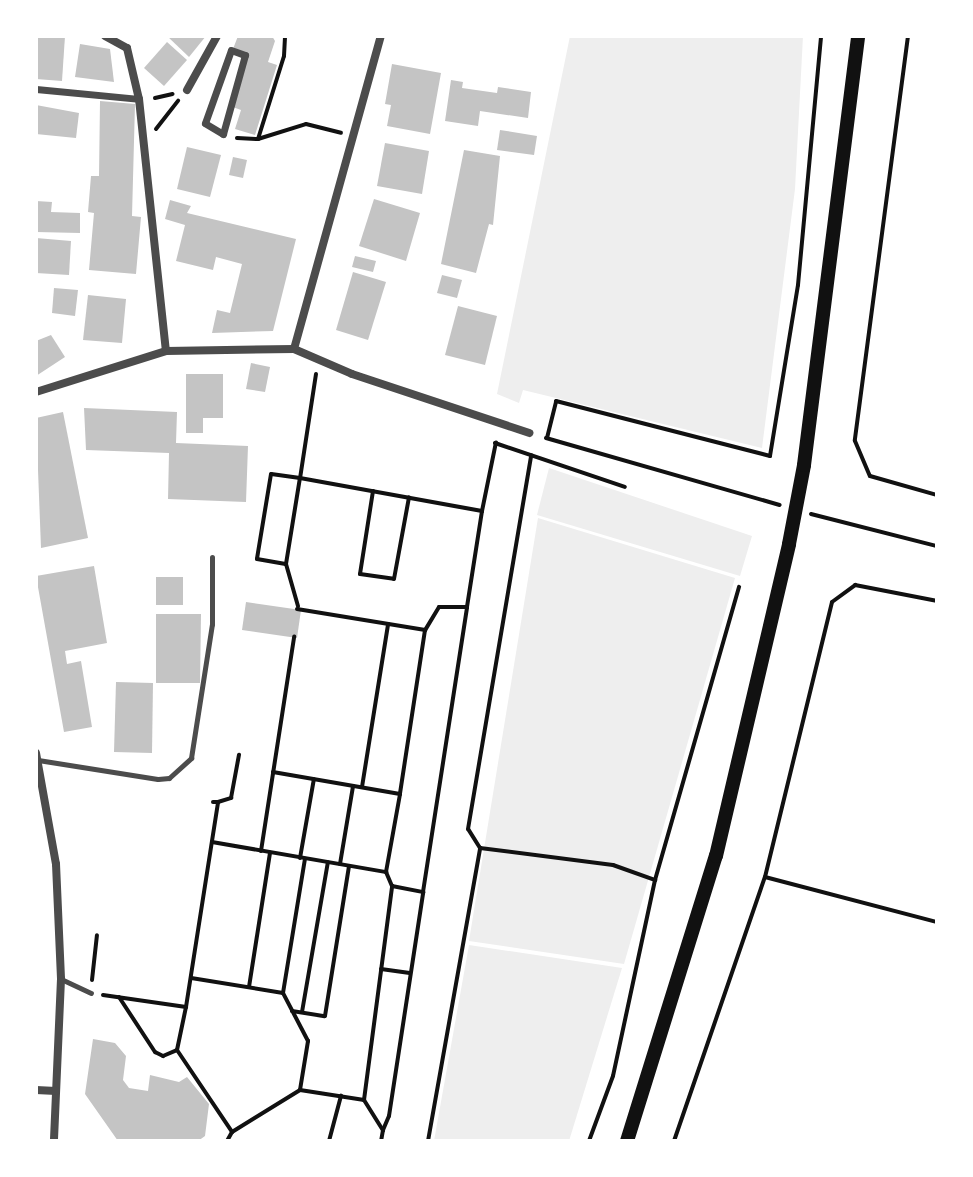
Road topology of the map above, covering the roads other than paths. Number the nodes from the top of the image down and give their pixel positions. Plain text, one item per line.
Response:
1 (105, 36) edge
2 (217, 36) edge
3 (381, 36) edge
4 (858, 36) edge
5 (36, 89) edge
6 (187, 90) road end
7 (139, 99) junction
8 (225, 133) joint
9 (294, 349) junction
10 (166, 351) junction
11 (36, 392) edge
12 (529, 433) road end
13 (212, 557) dead end
14 (37, 756) edge
15 (61, 979) junction
16 (91, 993) road end
17 (36, 1090) edge
18 (56, 1091) junction
19 (54, 1141) edge
20 (627, 1141) edge

1 - 7 street
2 - 6 street
3 - 9 street
4 - 20 main road
5 - 7 street
7 - 10 street
8 - 8 street
9 - 10 street
9 - 12 street
10 - 11 street
13 - 14 lane
14 - 15 street
15 - 16 lane
15 - 18 street
17 - 18 street
18 - 19 street

